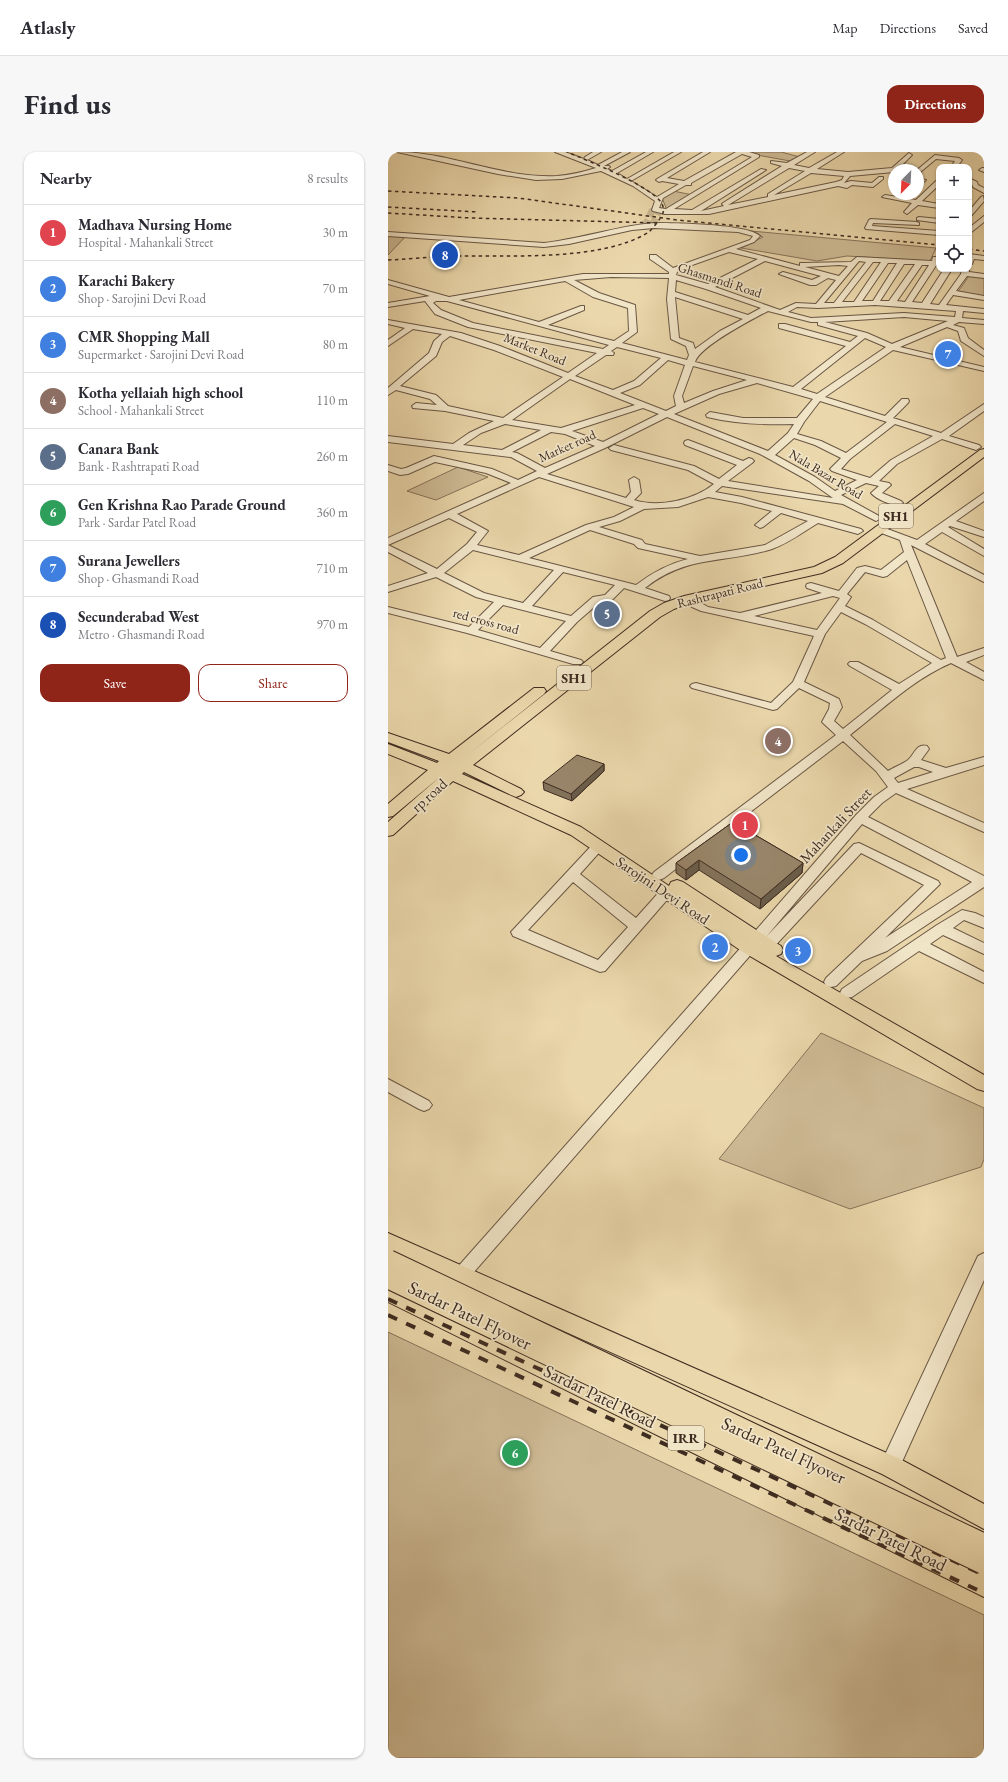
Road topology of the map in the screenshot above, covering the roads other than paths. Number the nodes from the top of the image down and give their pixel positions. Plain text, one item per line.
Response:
1 (400, 152) edge
2 (558, 152) edge
3 (627, 152) edge
4 (651, 152) edge
5 (678, 152) edge
6 (707, 152) edge
7 (741, 152) edge
8 (802, 152) edge
9 (841, 152) edge
10 (420, 153) edge
11 (571, 153) edge
12 (601, 153) edge
13 (813, 154) edge
14 (672, 155) junction
15 (909, 155) dead end
16 (590, 159) junction
17 (692, 161) junction
18 (773, 162) dead end
19 (755, 163) junction
20 (898, 164) edge
21 (958, 164) edge
22 (717, 165) junction
23 (845, 165) dead end
24 (787, 166) junction
25 (603, 167) junction
26 (737, 168) junction
27 (924, 168) edge
28 (888, 170) edge
29 (812, 171) junction
30 (983, 172) edge
31 (614, 173) junction
32 (847, 174) junction
33 (630, 179) junction
34 (662, 179) junction
35 (972, 182) edge
36 (685, 183) junction
37 (924, 183) edge
38 (936, 183) edge
39 (838, 184) junction
40 (972, 184) edge
41 (936, 185) edge
42 (924, 186) edge
43 (707, 187) junction
44 (645, 188) junction
45 (674, 189) junction
46 (931, 189) junction
47 (936, 190) edge
48 (727, 191) junction
49 (984, 191) edge
50 (696, 193) junction
51 (742, 194) junction
52 (924, 195) edge
53 (928, 196) junction
54 (885, 197) dead end
55 (888, 197) edge
56 (660, 199) junction
57 (911, 200) edge
58 (761, 201) junction
59 (918, 202) junction
60 (979, 202) edge
61 (936, 205) edge
62 (718, 209) junction
63 (665, 212) junction
64 (692, 212) junction
65 (888, 212) dead end
66 (907, 212) dead end
67 (972, 212) edge
68 (936, 213) edge
69 (972, 216) edge
70 (983, 220) edge
71 (936, 222) edge
72 (889, 223) junction
73 (917, 225) junction
74 (972, 229) edge
75 (936, 232) edge
76 (388, 234) edge
77 (727, 248) junction
78 (972, 256) edge
79 (653, 257) dead end
80 (984, 258) edge
81 (764, 259) junction
82 (872, 260) junction
83 (886, 261) junction
84 (936, 261) edge
85 (901, 262) junction
86 (936, 262) edge
87 (972, 262) edge
88 (919, 263) junction
89 (852, 264) junction
90 (984, 264) edge
91 (797, 266) junction
92 (984, 269) edge
93 (972, 270) edge
94 (946, 272) edge
95 (966, 272) edge
96 (972, 272) edge
97 (672, 273) junction
98 (783, 274) dead end
99 (827, 275) junction
100 (984, 276) edge
101 (565, 278) junction
102 (842, 279) junction
103 (388, 282) edge
104 (709, 287) junction
105 (671, 292) junction
106 (952, 293) junction
107 (433, 298) junction
108 (984, 298) edge
109 (449, 299) junction
110 (947, 300) junction
111 (806, 302) junction
112 (875, 303) junction
113 (892, 303) junction
114 (856, 304) junction
115 (907, 304) junction
116 (388, 305) edge
117 (836, 305) junction
118 (818, 306) junction
119 (925, 306) junction
120 (941, 307) junction
121 (580, 308) dead end
122 (767, 308) junction
123 (960, 309) junction
124 (983, 309) edge
125 (781, 313) junction
126 (792, 316) junction
127 (481, 318) junction
128 (749, 318) junction
129 (811, 320) junction
130 (958, 320) junction
131 (388, 322) edge
132 (984, 322) edge
133 (538, 324) junction
134 (947, 325) junction
135 (412, 326) junction
136 (782, 326) dead end
137 (449, 333) junction
138 (521, 333) junction
139 (458, 335) junction
140 (864, 335) junction
141 (964, 339) junction
142 (980, 339) dead end
143 (388, 344) edge
144 (852, 344) junction
145 (616, 345) junction
146 (892, 347) junction
147 (605, 352) junction
148 (984, 354) edge
149 (667, 357) junction
150 (691, 359) junction
151 (659, 363) junction
152 (984, 369) edge
153 (737, 375) junction
154 (568, 376) junction
155 (759, 380) junction
156 (734, 386) junction
157 (391, 389) edge
158 (795, 390) junction
159 (614, 393) junction
160 (819, 397) junction
161 (904, 401) dead end
162 (643, 405) junction
163 (416, 406) dead end
164 (984, 407) edge
165 (445, 408) junction
166 (681, 408) junction
167 (668, 414) junction
168 (710, 415) dead end
169 (615, 416) junction
170 (891, 420) junction
171 (504, 421) junction
172 (800, 421) junction
173 (550, 429) junction
174 (636, 429) junction
175 (562, 431) junction
176 (792, 435) junction
177 (943, 436) junction
178 (388, 439) edge
179 (688, 443) dead end
180 (602, 445) junction
181 (452, 447) junction
182 (981, 447) edge
183 (614, 448) dead end
184 (504, 453) junction
185 (765, 454) junction
186 (847, 457) junction
187 (434, 459) junction
188 (743, 464) junction
189 (388, 468) edge
190 (540, 472) junction
191 (634, 480) dead end
192 (869, 480) junction
193 (518, 483) junction
194 (720, 483) junction
195 (708, 494) junction
196 (834, 495) junction
197 (984, 496) edge
198 (628, 501) junction
199 (845, 502) junction
200 (898, 503) junction
201 (642, 506) junction
202 (779, 510) junction
203 (449, 514) junction
204 (816, 520) junction
205 (878, 523) junction
206 (760, 525) dead end
207 (945, 525) junction
208 (589, 528) junction
209 (858, 531) junction
210 (982, 531) edge
211 (904, 539) junction
212 (388, 542) edge
213 (918, 544) junction
214 (471, 546) junction
215 (388, 548) edge
216 (909, 553) junction
217 (984, 553) edge
218 (520, 558) junction
219 (697, 558) junction
220 (561, 568) junction
221 (801, 570) junction
222 (437, 573) junction
223 (984, 579) edge
224 (622, 584) junction
225 (811, 586) dead end
226 (388, 589) edge
227 (637, 589) junction
228 (837, 594) junction
229 (665, 598) junction
230 (689, 599) junction
231 (502, 600) junction
232 (526, 606) junction
233 (839, 607) junction
234 (388, 610) edge
235 (739, 617) junction
236 (573, 620) junction
237 (471, 631) junction
238 (820, 634) junction
239 (984, 651) edge
240 (543, 652) junction
241 (954, 660) junction
242 (577, 662) junction
243 (939, 663) junction
244 (854, 664) dead end
245 (984, 677) edge
246 (798, 683) junction
247 (696, 686) dead end
248 (899, 689) junction
249 (481, 736) junction
250 (842, 736) junction
251 (388, 737) edge
252 (388, 749) edge
253 (924, 749) dead end
254 (410, 750) junction
255 (984, 761) edge
256 (913, 762) junction
257 (451, 767) junction
258 (944, 772) junction
259 (887, 777) junction
260 (895, 788) junction
261 (411, 791) junction
262 (486, 791) junction
263 (425, 798) junction
264 (388, 812) edge
265 (860, 818) junction
266 (984, 828) edge
267 (388, 831) edge
268 (599, 846) junction
269 (572, 874) junction
270 (659, 875) junction
271 (984, 882) edge
272 (666, 892) junction
273 (984, 923) edge
274 (636, 926) junction
275 (942, 928) junction
276 (757, 944) junction
277 (918, 944) junction
278 (984, 949) edge
279 (852, 962) junction
280 (984, 978) edge
281 (831, 982) junction
282 (847, 993) junction
283 (984, 1071) edge
284 (984, 1084) edge
285 (388, 1085) edge
286 (424, 1105) dead end
287 (388, 1242) edge
288 (422, 1258) junction
289 (388, 1262) edge
290 (984, 1262) edge
291 (461, 1275) junction
292 (390, 1287) edge
293 (890, 1466) junction
294 (984, 1517) edge
295 (984, 1546) edge
296 (984, 1562) edge
297 (984, 1585) edge

1 - 10 street
2 - 11 street
3 - 25 street
4 - 14 street
4 - 31 street
5 - 14 street
6 - 17 street
7 - 19 street
7 - 22 street
8 - 13 street
9 - 29 street
10 - 25 street
11 - 16 street
11 - 25 street
12 - 16 street
13 - 24 street
14 - 33 street
15 - 20 street
16 - 25 street
17 - 22 street
17 - 34 street
18 - 24 street
19 - 26 street
19 - 48 street
21 - 27 street
22 - 26 street
22 - 36 street
23 - 32 street
24 - 29 street
24 - 51 street
25 - 31 street
26 - 43 street
28 - 32 street
29 - 32 street
29 - 58 street
30 - 35 street
31 - 33 street
31 - 44 street
32 - 39 street
32 - 39 street
33 - 44 street
34 - 36 street
34 - 44 street
36 - 43 street
36 - 45 street
37 - 38 street
39 - 58 street
40 - 49 street
41 - 46 street
42 - 46 street
43 - 48 street
43 - 50 street
44 - 56 street
45 - 50 street
45 - 56 street
46 - 47 street
46 - 53 street
48 - 51 street
48 - 64 street
50 - 63 street
51 - 62 street
52 - 53 street
53 - 59 street
54 - 55 street
56 - 63 street
57 - 59 street
58 - 62 street
59 - 61 street
59 - 66 street
60 - 67 street
62 - 64 street
63 - 64 street
65 - 72 street
68 - 73 street
69 - 70 street
70 - 74 street
71 - 73 street
72 - 73 street
72 - 73 street
73 - 75 street
76 - 77 street
77 - 81 street
77 - 97 street
78 - 80 street
79 - 97 street
81 - 91 street
81 - 104 street
82 - 83 street
82 - 89 street
82 - 117 street
83 - 85 street
83 - 114 street
84 - 88 street
85 - 88 street
85 - 112 street
86 - 115 street
87 - 90 street
88 - 113 street
89 - 91 street
89 - 102 street
91 - 99 street
92 - 93 street
94 - 119 street
95 - 106 street
96 - 100 street
97 - 101 street, Ghasmandi Road
97 - 104 street, Ghasmandi Road
97 - 105 street
98 - 99 street
99 - 102 street
101 - 109 street, Ghasmandi Road
101 - 145 street
102 - 118 street
103 - 109 street
104 - 122 street, Ghasmandi Road
105 - 128 street
105 - 150 street
106 - 108 street
106 - 110 street
107 - 109 street
107 - 116 street
107 - 127 street
109 - 127 street
110 - 120 street
110 - 124 street
111 - 118 street
111 - 125 street
111 - 126 street
112 - 113 street
112 - 114 street
113 - 115 street
114 - 117 street
115 - 119 street
117 - 118 street
119 - 120 street
120 - 123 street
121 - 133 street
122 - 125 street, Ghasmandi Road
122 - 128 street
123 - 124 street
123 - 130 street
125 - 126 street, Ghasmandi Road
126 - 129 street, Ghasmandi Road
127 - 133 street
127 - 138 street
127 - 139 street
128 - 150 street
129 - 130 street, Ghasmandi Road
129 - 140 street
130 - 132 street, Ghasmandi Road
130 - 134 street
131 - 135 street, Market Road
133 - 138 street
133 - 145 street
134 - 141 street
134 - 146 street
135 - 137 street, Market Road
135 - 143 street
136 - 144 street
137 - 139 street, Market Road
137 - 157 street
138 - 147 street
139 - 154 street, Market Road
140 - 144 street
140 - 146 street
141 - 142 street
141 - 148 street
144 - 158 street
145 - 147 street
145 - 149 street
146 - 152 street
146 - 160 street
147 - 151 street
147 - 154 street
149 - 150 street
149 - 151 street
150 - 153 street
150 - 166 street
151 - 159 street
153 - 155 street
153 - 156 street
154 - 159 street, Market Road
154 - 171 street
155 - 156 street, Market road
155 - 158 street
156 - 166 street, Market road
157 - 165 street
158 - 160 street
159 - 162 street, Market Road
160 - 170 street
160 - 172 street
161 - 170 street
162 - 167 street, Market Road
162 - 169 street
163 - 165 street
164 - 177 street
165 - 171 street
166 - 167 street, Market road
167 - 174 street, Market road
167 - 185 street, Nala Bazar Road
168 - 172 street
169 - 174 street
169 - 175 street
170 - 177 street
170 - 186 street
171 - 173 street
171 - 181 street
172 - 176 street
173 - 175 street
173 - 184 street
174 - 180 street, Market road
175 - 180 street
176 - 185 street
176 - 186 street
177 - 182 street
177 - 192 street
178 - 181 street
179 - 188 street
180 - 190 street, Market road
181 - 184 street
181 - 187 street
182 - 200 main road, Rashtrapati Road / SH1
182 - 205 main road, Rashtrapati Road / SH1
183 - 194 street
184 - 190 street
185 - 188 street
185 - 196 street, Nala Bazar Road
186 - 192 street
187 - 189 street
187 - 193 street
188 - 194 street
190 - 193 street, Market road
190 - 198 street
191 - 198 street
192 - 196 street
192 - 200 street
193 - 203 street, Market road
194 - 195 street
194 - 199 street
195 - 201 street
195 - 202 street
196 - 199 street, Nala Bazar Road
197 - 207 street
198 - 201 street
199 - 205 street, Nala Bazar Road
200 - 205 main road, Rashtrapati Road / SH1
201 - 208 street
202 - 204 street
202 - 206 street
203 - 212 street, Market road
203 - 214 street
204 - 209 street
204 - 219 street
205 - 209 main road, Rashtrapati Road / SH1
205 - 211 street, Nala Bazar Road
205 - 221 main road, Rashtrapati Road / SH1
207 - 210 street
207 - 213 street
207 - 217 street
208 - 218 street
208 - 219 street
209 - 221 main road, Rashtrapati Road / SH1
211 - 213 street, Nala Bazar Road
211 - 216 street
213 - 223 street, Nala Bazar Road
214 - 218 street
214 - 222 street
215 - 222 street
216 - 228 street
216 - 241 street
218 - 220 street
219 - 227 street
220 - 224 street
220 - 232 street
221 - 229 main road, Rashtrapati Road / SH1
221 - 230 main road, Rashtrapati Road / SH1
222 - 226 street
222 - 231 street
224 - 227 street
224 - 236 street
225 - 228 street
227 - 229 street
228 - 233 street
228 - 235 street
229 - 242 main road, Rashtrapati Road / SH1
230 - 235 street
230 - 257 main road, Rashtrapati Road / SH1
231 - 232 street
231 - 237 street
232 - 236 street
233 - 238 street
233 - 243 street
234 - 237 street, red cross road
235 - 238 street
236 - 240 street
237 - 240 street, red cross road
238 - 246 street
239 - 241 street
240 - 242 street, red cross road
241 - 243 street
241 - 245 street
242 - 249 main road, Rashtrapati Road / SH1
243 - 248 street
244 - 248 street
246 - 247 street
246 - 250 street
248 - 250 street
249 - 254 main road
249 - 257 main road, Rashtrapati Road / SH1
250 - 259 street
250 - 270 street
251 - 254 main road
252 - 254 main road
253 - 256 street
254 - 257 main road
254 - 261 main road
255 - 258 street, Mahankali Street
256 - 258 street
256 - 259 street
257 - 261 main road, rp road / SH1
257 - 262 main road, Sarojini Devi Road
257 - 263 main road, rp road / SH1
257 - 270 main road, Sarojini Devi Road
258 - 260 street, Mahankali Street
259 - 260 street
260 - 265 street, Mahankali Street
260 - 266 street
261 - 264 main road, rp road / SH1
262 - 263 main road
262 - 268 main road, Sarojini Devi Road
263 - 267 main road, rp road / SH1
265 - 271 street
265 - 276 street, Mahankali Street
268 - 269 street
268 - 272 main road, Sarojini Devi Road
269 - 274 street
269 - 274 street
270 - 276 main road, Sarojini Devi Road
271 - 279 street
272 - 274 street
272 - 276 main road, Sarojini Devi Road
273 - 275 street
275 - 277 street
275 - 278 street
276 - 279 street
276 - 281 main road, Sarojini Devi Road
276 - 284 main road, Sarojini Devi Road
276 - 291 street
277 - 280 street
277 - 282 street
279 - 281 street
281 - 282 main road, Sarojini Devi Road
282 - 283 main road, Sarojini Devi Road
285 - 286 street
287 - 288 main road
288 - 291 main road
288 - 292 main road
289 - 295 main road, Sardar Patel Flyover / IRR, bridge
290 - 293 street
291 - 293 main road
292 - 296 main road, Sardar Patel Flyover / IRR, bridge
292 - 297 main road, Sardar Patel Road / IRR
293 - 294 main road

